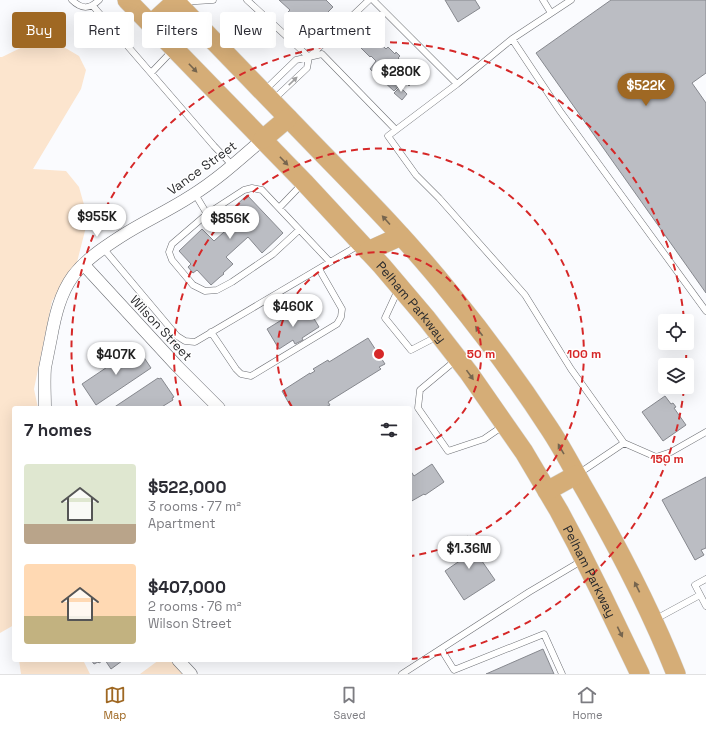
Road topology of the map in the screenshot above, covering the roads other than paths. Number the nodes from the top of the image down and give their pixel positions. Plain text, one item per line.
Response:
1 (72, 0) edge
2 (99, 0) edge
3 (127, 0) edge
4 (213, 0) edge
5 (246, 0) edge
6 (369, 0) edge
7 (373, 0) edge
8 (543, 0) edge
9 (571, 0) edge
10 (175, 1) edge
11 (93, 6) junction
12 (164, 12) edge
13 (551, 13) junction
14 (142, 15) edge
15 (512, 38) junction
16 (174, 49) joint
17 (309, 57) junction
18 (151, 73) junction
19 (457, 84) junction
20 (268, 97) junction
21 (288, 118) junction
22 (396, 130) junction
23 (263, 139) junction
24 (232, 165) junction
25 (304, 182) junction
26 (194, 194) junction
27 (279, 208) junction
28 (207, 214) junction
29 (300, 230) junction
30 (401, 236) junction
31 (103, 248) junction
32 (365, 248) junction
33 (330, 262) junction
34 (84, 265) junction
35 (319, 269) junction
36 (399, 287) junction
37 (706, 310) edge
38 (211, 332) junction
39 (439, 335) junction
40 (458, 359) junction
41 (45, 406) edge
42 (217, 406) edge
43 (505, 425) junction
44 (706, 432) edge
45 (624, 443) junction
46 (576, 475) junction
47 (547, 491) junction
48 (584, 559) junction
49 (706, 579) edge
50 (700, 595) junction
51 (706, 606) edge
52 (653, 621) junction
53 (441, 648) junction
54 (180, 662) edge
55 (191, 674) edge
56 (402, 674) edge
57 (562, 674) edge
58 (640, 674) edge
59 (676, 674) edge

1 - 11 lane
2 - 11 lane
3 - 14 main road, Pelham Parkway
4 - 10 lane
5 - 17 lane
6 - 17 lane
7 - 19 lane
8 - 13 lane
9 - 13 lane
10 - 12 main road
10 - 20 main road
11 - 18 lane
13 - 15 lane
15 - 19 lane
15 - 37 lane
16 - 18 lane
16 -> 23 main road, Pelham Parkway
17 - 20 lane
20 -> 17 lane
17 - 22 lane
18 - 24 lane
19 - 22 lane
20 - 21 main road
21 - 23 main road
30 -> 21 main road
22 - 45 lane
23 - 24 street, Vance Street
23 -> 25 main road, Pelham Parkway
24 - 26 street, Vance Street
25 - 27 lane
25 - 32 main road, Pelham Parkway
26 - 28 lane
26 - 31 street, Vance Street
27 - 28 lane
27 - 29 lane
28 - 29 lane
29 - 33 lane
30 - 32 main road
46 -> 30 main road
31 - 34 street, Vance Street
31 - 38 lane
32 - 33 lane
32 - 36 main road, Pelham Parkway
33 - 35 lane
34 - 41 street, Vance Street
34 - 42 street, Wilson Street
35 - 38 lane
35 - 38 lane
36 - 39 main road, Pelham Parkway
36 - 39 lane
39 - 40 main road, Pelham Parkway
40 -> 43 main road, Pelham Parkway
40 - 43 lane
43 - 47 main road, Pelham Parkway
44 - 45 lane
45 - 46 lane
46 - 47 main road
52 -> 46 main road
47 - 48 main road, Pelham Parkway
48 - 53 lane
48 -> 58 main road, Pelham Parkway
49 - 50 lane
50 - 51 lane
50 - 52 lane
52 - 59 main road
53 - 56 lane
53 - 57 lane
54 - 55 street

